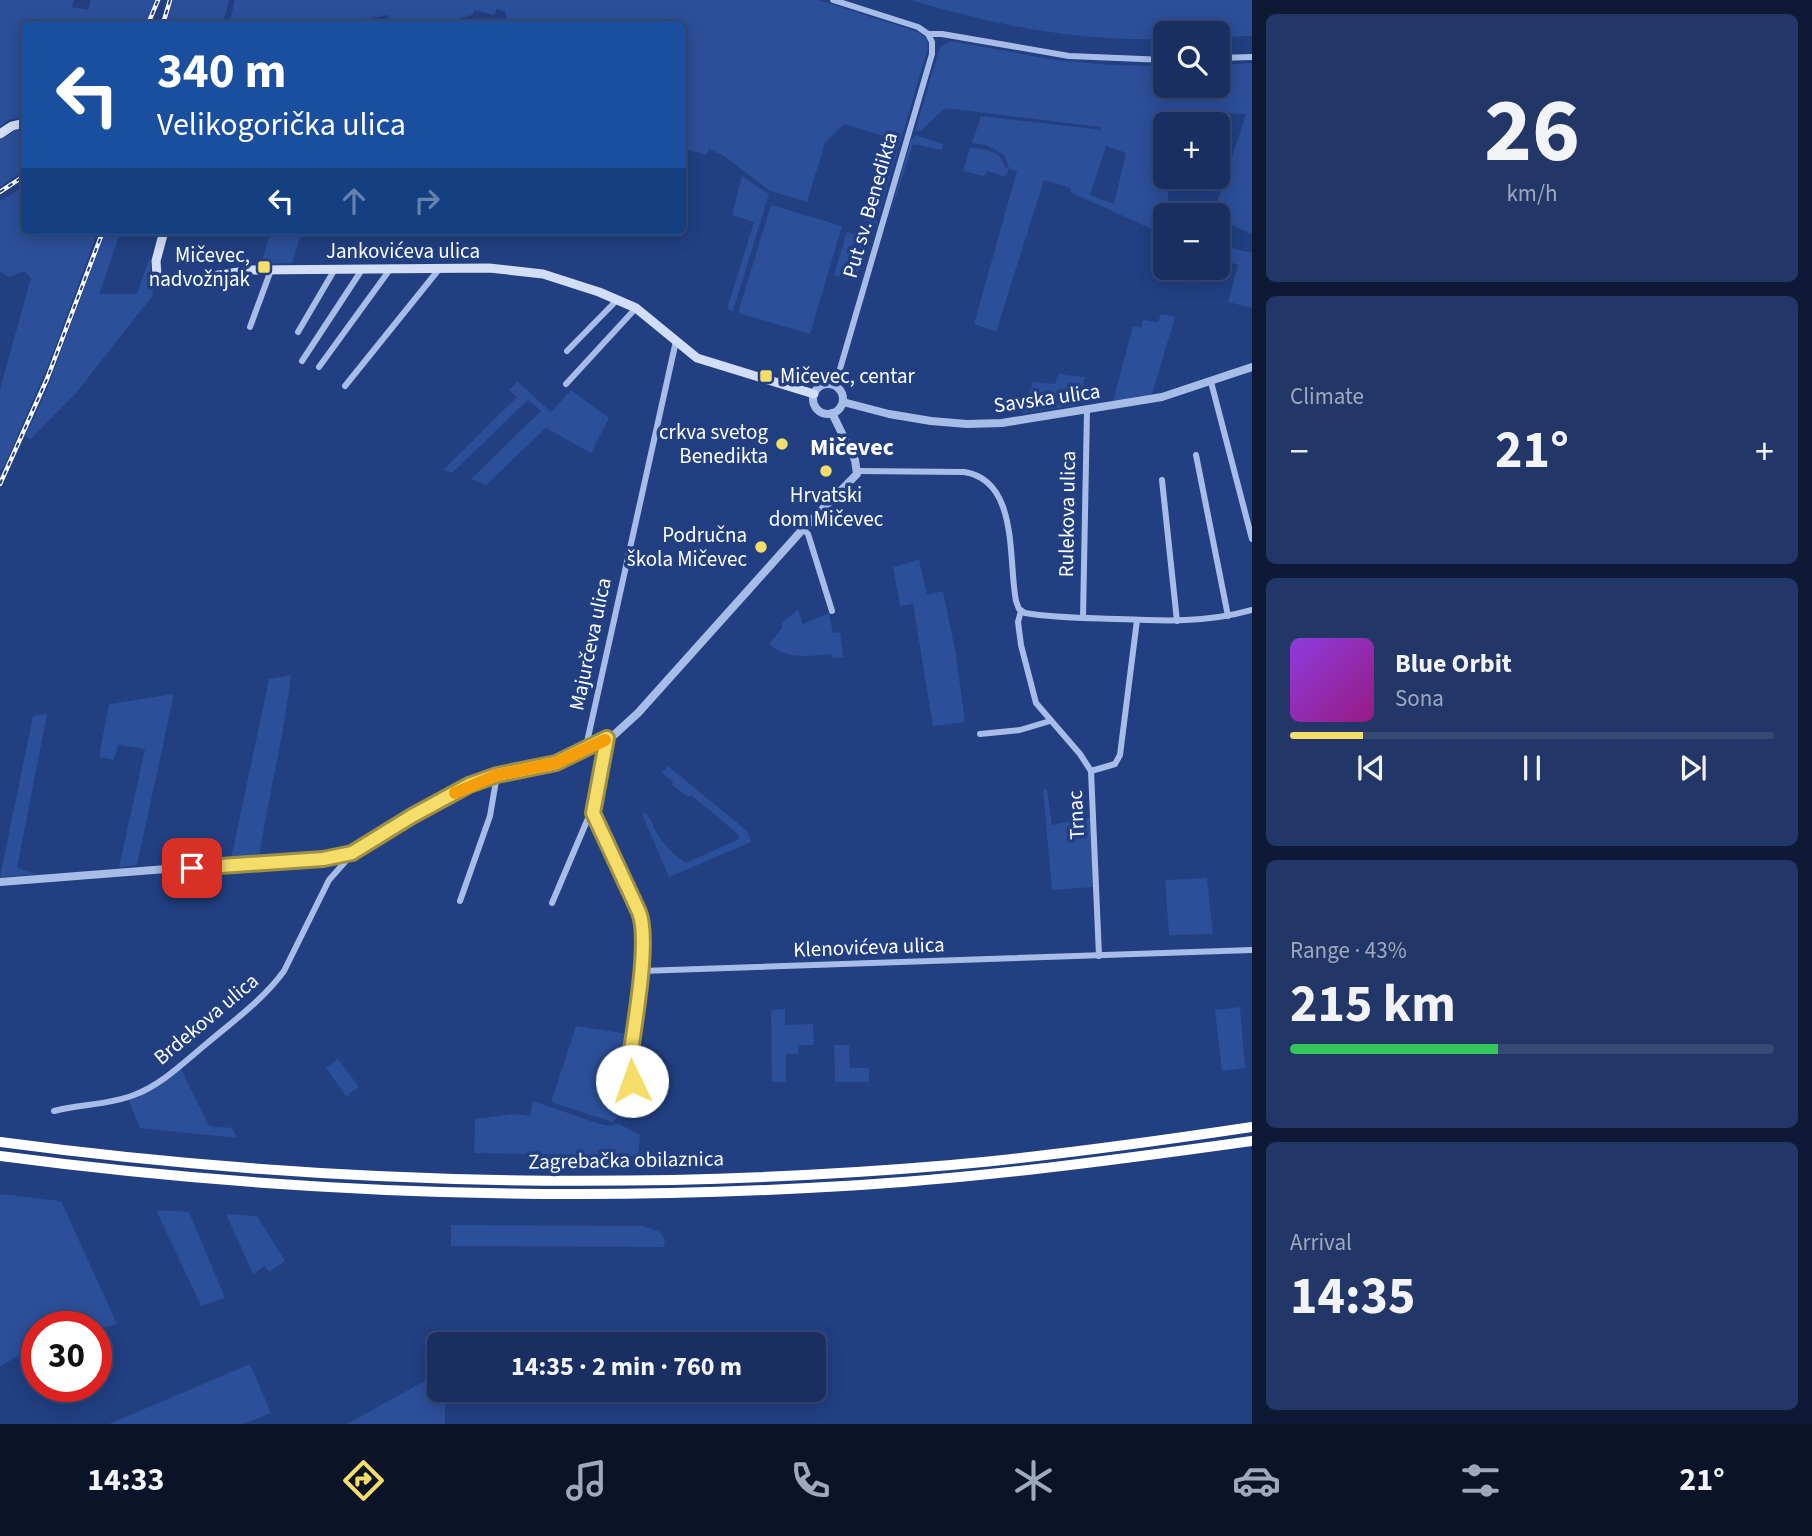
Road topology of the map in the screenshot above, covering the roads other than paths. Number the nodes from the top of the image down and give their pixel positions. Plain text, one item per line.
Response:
1 (833, 0) edge
2 (928, 34) junction
3 (1252, 57) edge
4 (1230, 58) edge
5 (1153, 59) edge
6 (21, 124) edge
7 (0, 134) edge
8 (163, 235) edge
9 (363, 268) junction
10 (391, 268) junction
11 (440, 268) junction
12 (335, 269) junction
13 (271, 270) junction
14 (618, 299) junction
15 (636, 308) junction
16 (250, 327) dead end
17 (298, 332) dead end
18 (676, 341) junction
19 (567, 351) dead end
20 (302, 361) dead end
21 (319, 367) dead end
22 (1252, 368) edge
23 (1211, 382) junction
24 (566, 384) dead end
25 (345, 386) dead end
26 (835, 386) junction
27 (814, 394) junction
28 (842, 402) junction
29 (1087, 410) junction
30 (832, 413) junction
31 (1196, 455) dead end
32 (858, 471) junction
33 (1162, 480) dead end
34 (803, 529) junction
35 (1252, 539) edge
36 (1252, 610) edge
37 (832, 611) dead end
38 (1021, 611) junction
39 (1228, 616) junction
40 (1083, 618) junction
41 (1137, 620) junction
42 (1177, 621) junction
43 (1050, 721) junction
44 (981, 734) dead end
45 (607, 738) junction
46 (585, 751) junction
47 (1091, 771) junction
48 (497, 775) junction
49 (593, 807) junction
50 (352, 853) junction
51 (0, 882) edge
52 (460, 901) dead end
53 (552, 903) dead end
54 (1252, 950) edge
55 (1099, 956) junction
56 (641, 971) junction
57 (666, 1081) dead end
58 (54, 1111) dead end
59 (1252, 1127) edge
60 (1252, 1141) edge
61 (0, 1142) edge
62 (0, 1156) edge

1 - 2 street
2 - 5 street
2 - 26 street, Put sv. Benedikta
3 - 4 street
6 - 7 main road
8 - 13 main road, Jankovićeva ulica
9 - 10 main road, Jankovićeva ulica
9 - 12 main road, Jankovićeva ulica
9 - 20 street
10 - 11 main road, Jankovićeva ulica
10 - 21 street
11 - 14 main road, Jankovićeva ulica
11 - 25 street
12 - 13 main road, Jankovićeva ulica
12 - 17 street
13 - 16 street
14 - 15 main road, Jankovićeva ulica
14 - 19 street
15 - 18 main road, Jankovićeva ulica
15 - 24 street
18 - 27 main road, Jankovićeva ulica
18 - 46 street, Majurčeva ulica
22 - 23 street, Savska ulica
23 - 29 street, Savska ulica
23 - 35 street
26 - 27 street
26 - 28 street
27 - 30 street
28 - 29 street, Savska ulica
28 - 30 street
29 - 40 street, Rulekova ulica
30 - 32 street
31 - 39 street
32 - 34 street
32 - 38 street, Trnac
33 - 42 street
34 - 37 street
34 - 45 street
36 - 39 street
38 - 40 street
38 - 43 street, Trnac
39 - 42 street
40 - 41 street
41 - 42 street
41 - 47 street
43 - 44 street
43 - 47 street, Trnac
45 - 46 street
45 - 49 street
46 - 48 street
47 - 55 street, Trnac
48 - 50 street
48 - 52 street
49 - 53 street
49 - 56 street
50 - 51 street
50 - 58 street, Brdekova ulica
54 - 55 street, Klenovićeva ulica
55 - 56 street, Klenovićeva ulica
56 - 57 street
59 - 61 highway, Zagrebačka obilaznica
60 - 62 highway, Zagrebačka obilaznica

